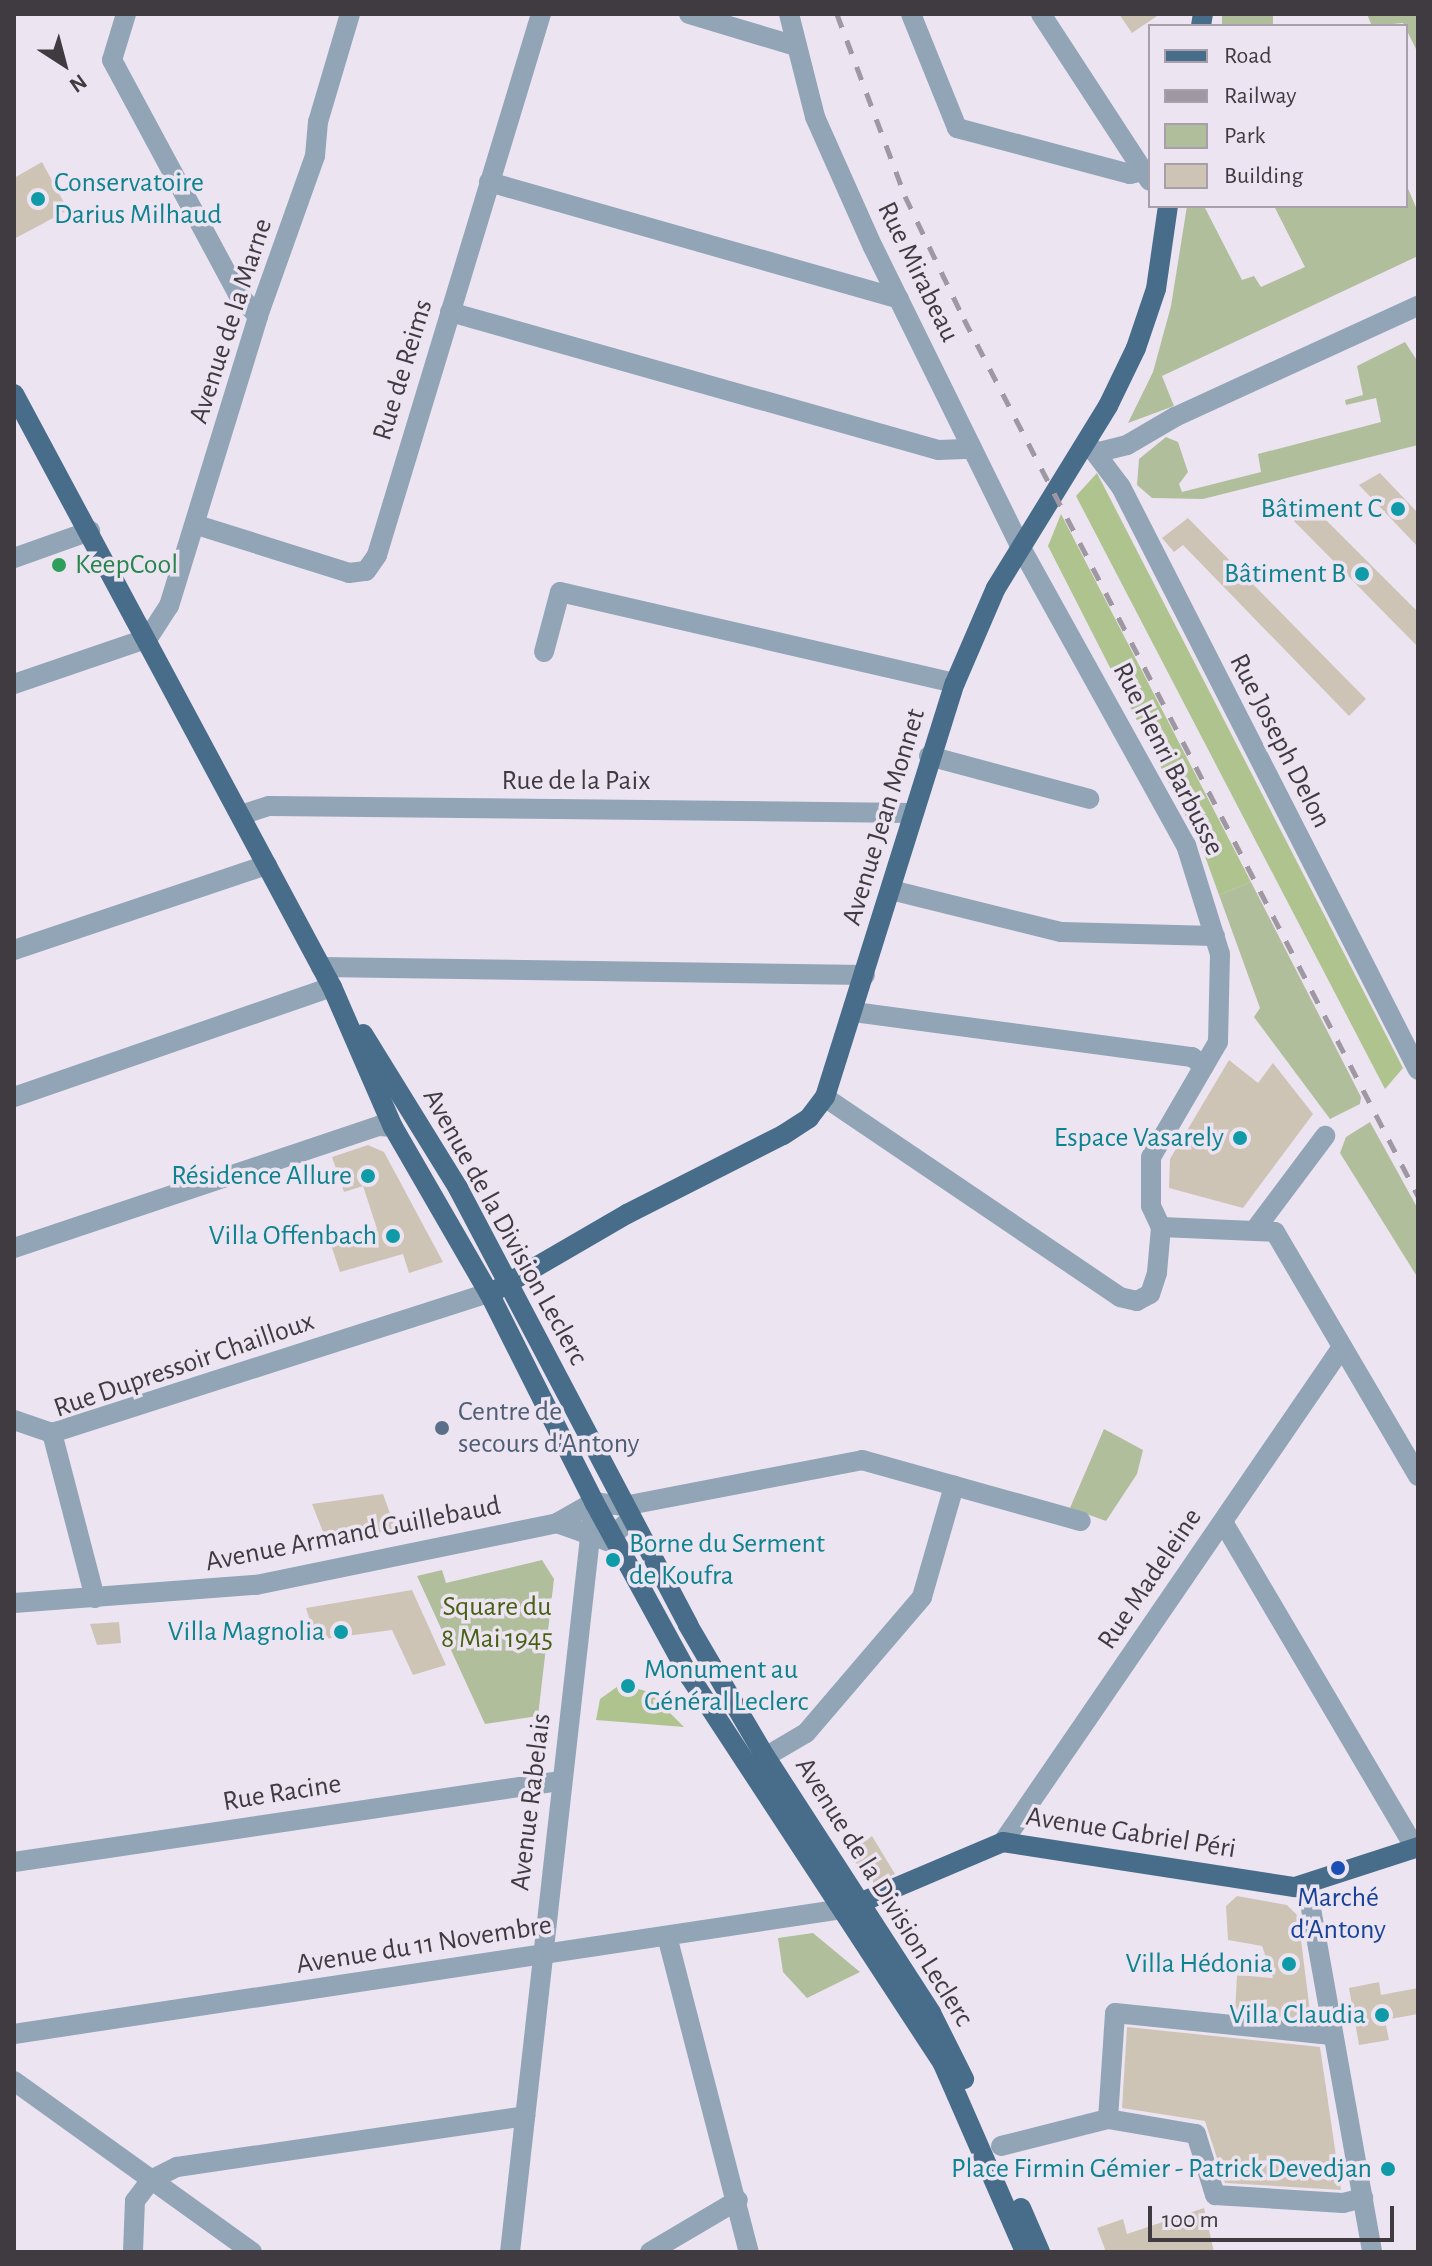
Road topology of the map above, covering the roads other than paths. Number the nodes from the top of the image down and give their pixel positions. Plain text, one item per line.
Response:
1 (126, 14) edge
2 (350, 14) edge
3 (541, 14) edge
4 (689, 14) edge
5 (789, 14) edge
6 (911, 14) edge
7 (1041, 14) edge
8 (796, 46) junction
9 (1147, 176) edge
10 (489, 182) junction
11 (1168, 208) edge
12 (899, 299) junction
13 (1418, 306) edge
14 (450, 312) junction
15 (258, 316) junction
16 (14, 394) edge
17 (1093, 447) junction
18 (972, 449) junction
19 (197, 525) junction
20 (90, 531) junction
21 (1020, 546) junction
22 (14, 558) edge
23 (148, 638) junction
24 (544, 652) dead end
25 (955, 683) junction
26 (14, 684) edge
27 (929, 756) junction
28 (1089, 799) dead end
29 (911, 813) junction
30 (241, 815) junction
31 (267, 865) junction
32 (891, 890) junction
33 (1215, 936) junction
34 (14, 950) edge
35 (321, 967) junction
36 (865, 975) junction
37 (332, 987) junction
38 (854, 1012) junction
39 (1204, 1066) junction
40 (1418, 1070) edge
41 (14, 1097) edge
42 (825, 1097) junction
43 (393, 1127) junction
44 (1325, 1136) dead end
45 (1161, 1227) junction
46 (1257, 1227) junction
47 (14, 1248) edge
48 (498, 1289) junction
49 (1342, 1347) junction
50 (14, 1420) edge
51 (52, 1433) junction
52 (1418, 1476) edge
53 (954, 1486) junction
54 (594, 1502) junction
55 (628, 1513) junction
56 (1081, 1521) dead end
57 (1223, 1522) junction
58 (557, 1523) junction
59 (589, 1537) junction
60 (614, 1539) junction
61 (95, 1598) junction
62 (14, 1603) edge
63 (756, 1762) junction
64 (559, 1781) junction
65 (1003, 1842) junction
66 (1416, 1848) edge
67 (14, 1862) edge
68 (1307, 1886) junction
69 (851, 1907) junction
70 (667, 1936) junction
71 (540, 1956) junction
72 (14, 2034) edge
73 (1331, 2035) junction
74 (14, 2081) edge
75 (525, 2116) junction
76 (1108, 2119) junction
77 (1001, 2146) dead end
78 (151, 2180) junction
79 (1363, 2198) junction
80 (738, 2200) junction
81 (133, 2252) edge
82 (252, 2252) edge
83 (510, 2252) edge
84 (650, 2252) edge
85 (749, 2252) edge
86 (1025, 2252) edge
87 (1040, 2252) edge
88 (1372, 2252) edge

1 - 15 street
2 - 15 street, Avenue de la Marne
3 - 10 street, Rue de Reims
4 - 8 street
5 - 8 street, Rue Mirabeau
6 - 9 street
7 - 9 street
8 - 12 street, Rue Mirabeau
10 - 12 street
10 - 14 street, Rue de Reims
11 - 17 main road, Avenue Jean Monnet
12 - 18 street, Rue Mirabeau
13 - 17 street
14 - 18 street
14 - 19 street, Rue de Reims
15 - 19 street, Avenue de la Marne
16 - 20 main road, Avenue de la Division Leclerc
17 - 21 main road, Avenue Jean Monnet
17 - 40 street, Rue Joseph Delon
18 - 21 street, Rue Mirabeau
19 - 23 street, Avenue de la Marne
20 - 22 street
20 - 23 main road, Avenue de la Division Leclerc
21 - 25 main road, Avenue Jean Monnet
21 - 33 street, Rue Henri Barbusse
23 - 26 street
23 - 30 main road, Avenue de la Division Leclerc
24 - 25 street
25 - 27 main road, Avenue Jean Monnet
27 - 28 street
27 - 29 main road, Avenue Jean Monnet
29 - 30 street, Rue de la Paix
29 - 32 main road, Avenue Jean Monnet
30 - 31 main road, Avenue de la Division Leclerc
31 - 34 street
31 - 35 main road, Avenue de la Division Leclerc
32 - 33 street
32 - 36 main road, Avenue Jean Monnet
33 - 39 street, Rue Henri Barbusse
35 - 36 street
35 - 37 main road, Avenue de la Division Leclerc
36 - 38 main road, Avenue Jean Monnet
37 - 41 street
37 - 43 main road, Avenue de la Division Leclerc
37 - 48 main road, Avenue de la Division Leclerc
38 - 39 street
38 - 42 main road, Avenue Jean Monnet
39 - 45 street, Rue Henri Barbusse
42 - 45 street, Rue Henri Barbusse
42 - 48 main road, Avenue Jean Monnet
43 - 47 street
43 - 48 main road, Avenue de la Division Leclerc
44 - 46 street
45 - 46 street
46 - 49 street
48 - 51 street, Rue Dupressoir Chailloux
48 - 54 main road, Avenue de la Division Leclerc
48 - 55 main road, Avenue de la Division Leclerc
49 - 52 street
49 - 57 street, Rue Madeleine
50 - 51 street
51 - 61 street, Rue Dupressoir Chailloux
53 - 55 street
53 - 56 street
53 - 63 street
54 - 55 street
54 - 58 street, Avenue Armand Guillebaud
54 - 59 street, Avenue Rabelais
54 - 60 main road, Avenue de la Division Leclerc
55 - 60 street
55 - 63 main road, Avenue de la Division Leclerc
57 - 65 street, Rue Madeleine
57 - 66 street
58 - 59 street
58 - 61 street, Avenue Armand Guillebaud
59 - 60 street
59 - 64 street, Avenue Rabelais
60 - 63 main road, Avenue de la Division Leclerc
61 - 62 street, Avenue Armand Guillebaud
63 - 69 main road, Avenue de la Division Leclerc
64 - 67 street, Rue Racine
64 - 71 street, Avenue Rabelais
65 - 68 main road, Avenue Gabriel Péri
65 - 69 main road, Avenue Gabriel Péri
66 - 68 main road, Avenue Gabriel Péri
68 - 73 street
69 - 70 street, Avenue du 11 Novembre
69 - 86 main road, Avenue de la Division Leclerc
69 - 87 main road, Avenue de la Division Leclerc
70 - 71 street, Avenue du 11 Novembre
70 - 80 street
71 - 72 street, Avenue du 11 Novembre
71 - 75 street, Avenue Rabelais
73 - 76 street
73 - 79 street
74 - 78 street
75 - 78 street
75 - 83 street, Avenue Rabelais
76 - 77 street
76 - 79 street
78 - 81 street
78 - 82 street
79 - 88 street
80 - 84 street
80 - 85 street

